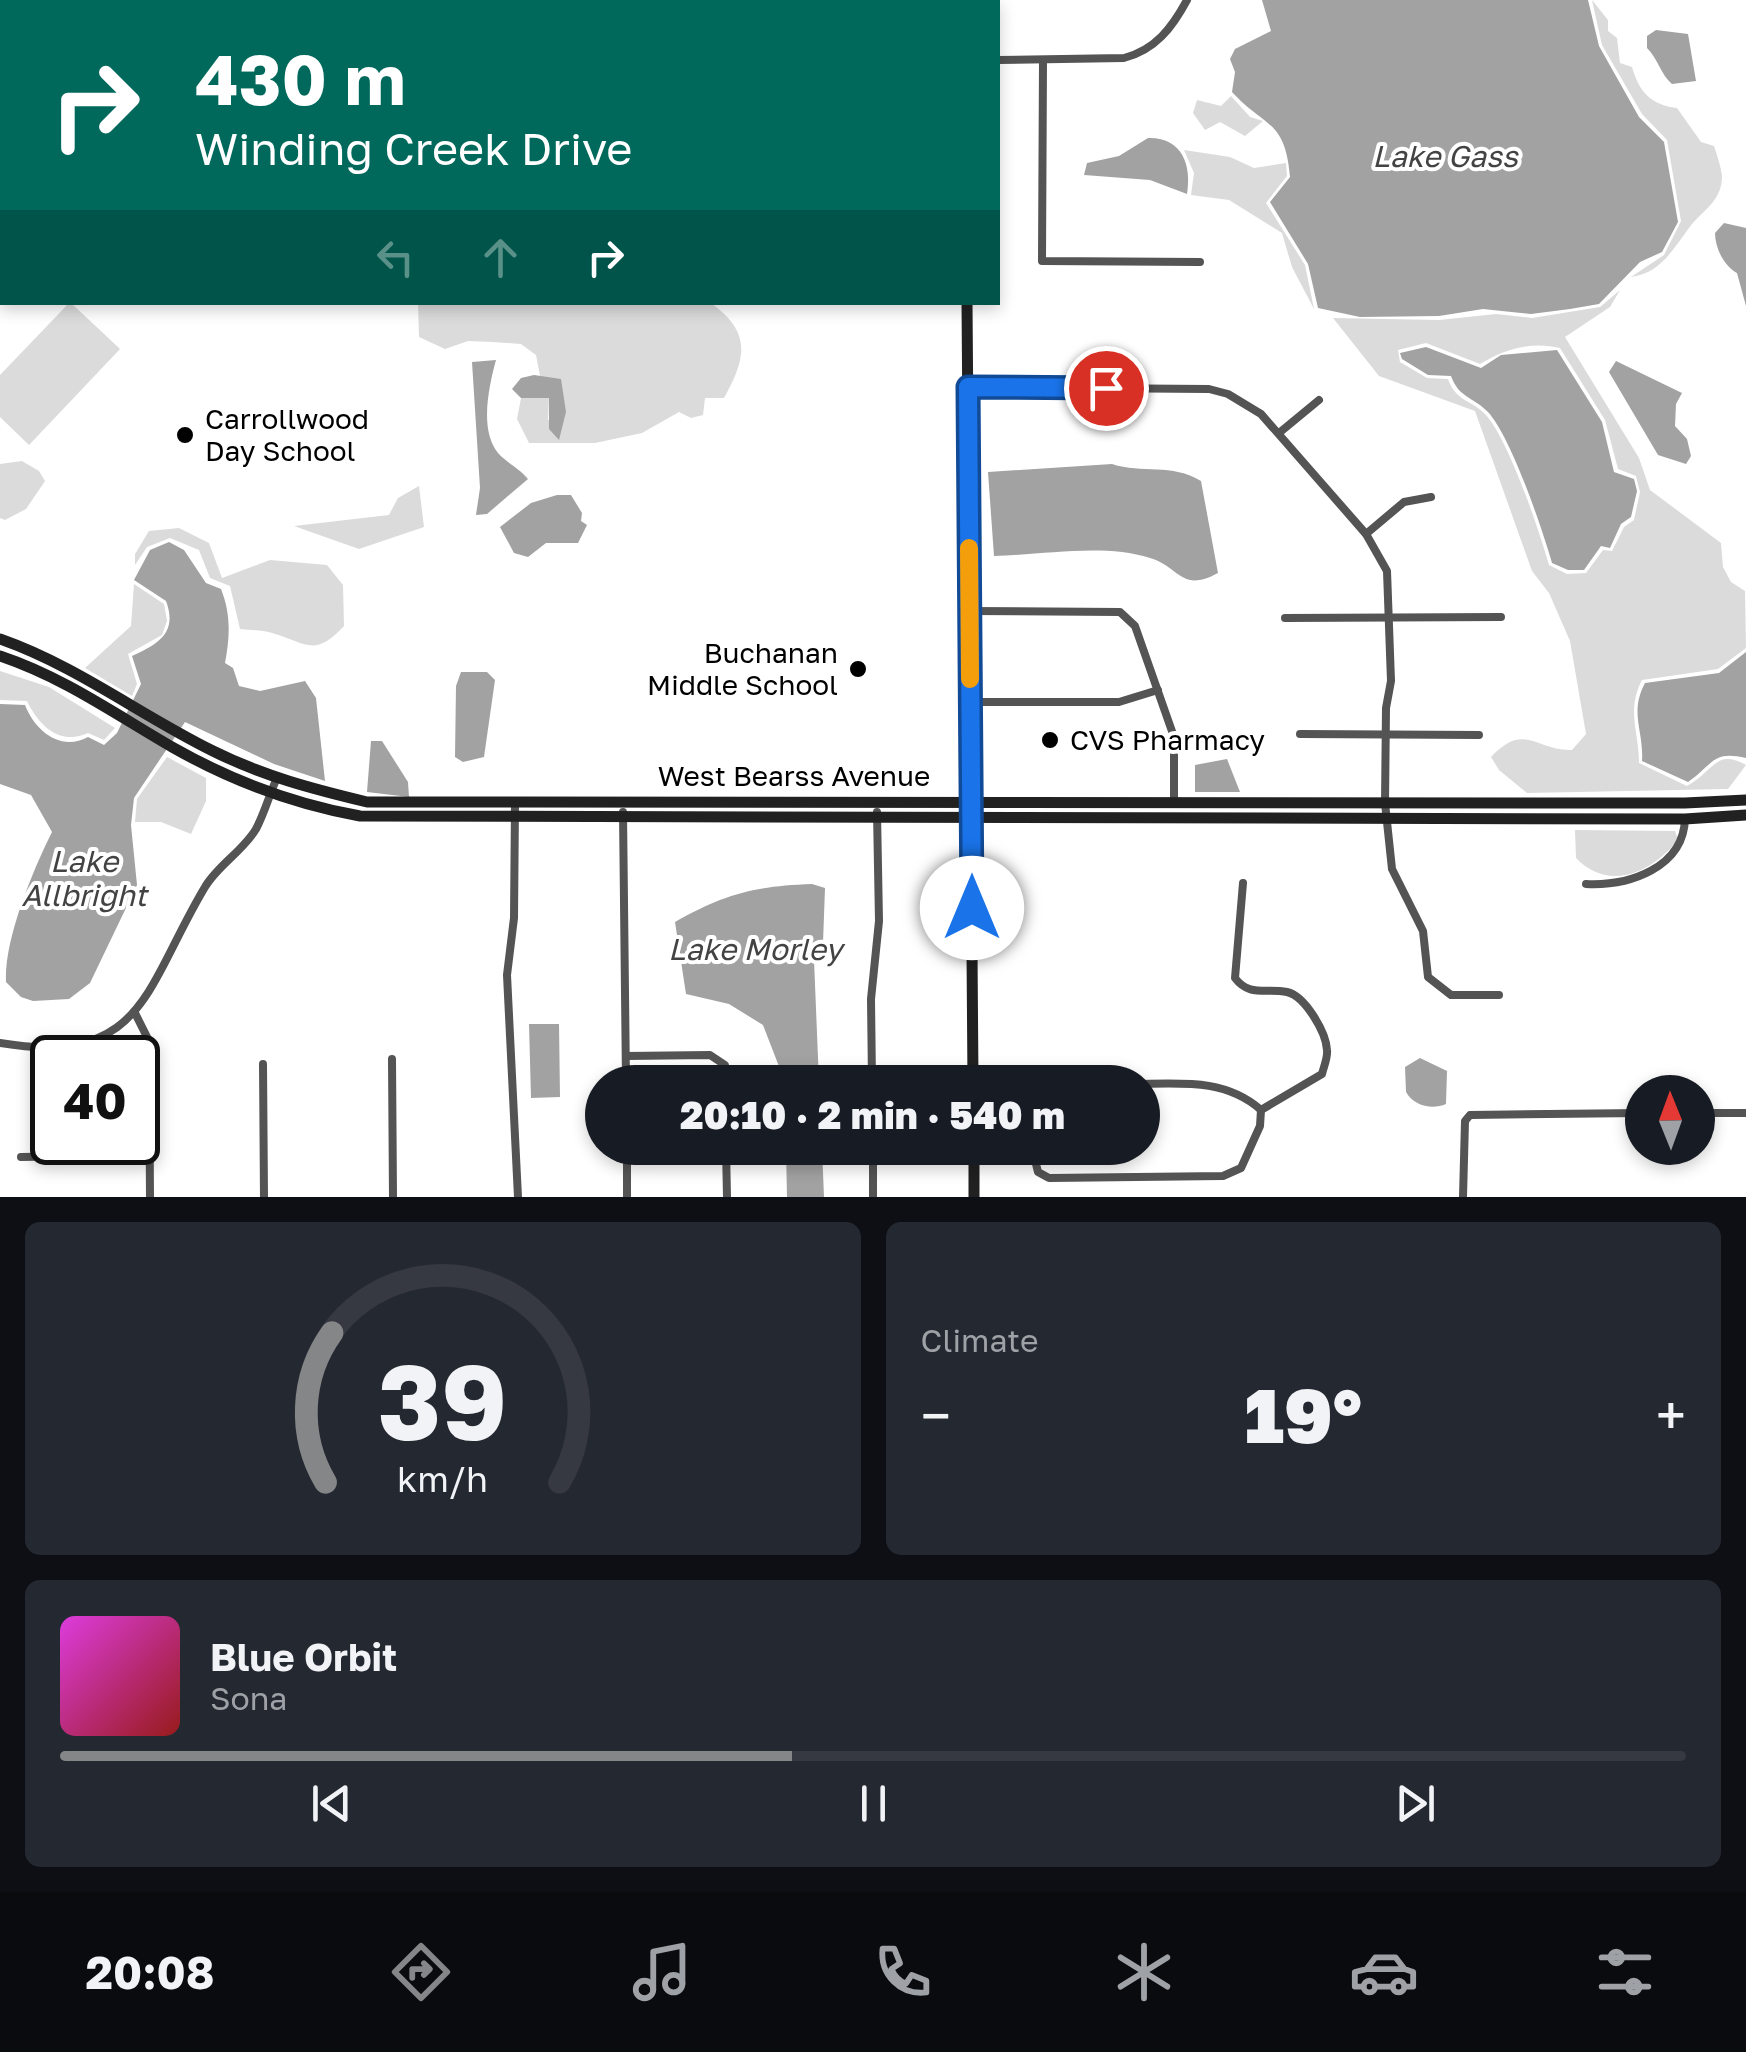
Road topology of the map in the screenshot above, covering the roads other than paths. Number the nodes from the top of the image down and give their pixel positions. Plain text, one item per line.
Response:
1 (1186, 0) edge
2 (1000, 60) edge
3 (1043, 60) junction
4 (1200, 262) dead end
5 (968, 305) edge
6 (968, 387) junction
7 (1320, 400) dead end
8 (1278, 433) junction
9 (1431, 497) dead end
10 (1366, 534) junction
11 (969, 610) junction
12 (1501, 617) dead end
13 (1284, 618) dead end
14 (1391, 618) junction
15 (0, 639) edge
16 (40, 654) junction
17 (0, 656) edge
18 (34, 668) junction
19 (1158, 690) junction
20 (970, 702) junction
21 (1300, 734) dead end
22 (1479, 735) dead end
23 (1386, 736) junction
24 (276, 780) junction
25 (270, 794) junction
26 (877, 799) junction
27 (972, 800) junction
28 (1174, 800) junction
29 (1746, 800) edge
30 (736, 801) junction
31 (622, 802) junction
32 (515, 803) junction
33 (1685, 803) junction
34 (430, 804) junction
35 (1385, 804) junction
36 (877, 814) junction
37 (972, 815) junction
38 (1746, 815) edge
39 (736, 816) junction
40 (1175, 816) junction
41 (624, 817) junction
42 (515, 818) junction
43 (1387, 818) junction
44 (430, 819) junction
45 (1685, 819) junction
46 (1243, 883) dead end
47 (1586, 884) dead end
48 (1499, 995) dead end
49 (135, 1013) junction
50 (146, 1035) edge
51 (0, 1043) edge
52 (626, 1056) junction
53 (392, 1059) dead end
54 (263, 1064) dead end
55 (626, 1065) edge
56 (724, 1065) edge
57 (872, 1065) edge
58 (973, 1065) edge
59 (1160, 1084) edge
60 (1262, 1110) junction
61 (1715, 1113) edge
62 (1746, 1113) edge
63 (1625, 1114) edge
64 (21, 1157) dead end
65 (30, 1157) edge
66 (150, 1165) edge
67 (627, 1165) edge
68 (726, 1165) edge
69 (872, 1165) edge
70 (974, 1165) edge
71 (1036, 1165) edge
72 (150, 1197) edge
73 (264, 1197) edge
74 (393, 1197) edge
75 (518, 1197) edge
76 (627, 1197) edge
77 (727, 1197) edge
78 (873, 1197) edge
79 (974, 1197) edge
80 (1463, 1197) edge

1 - 3 street
2 - 3 street
3 - 4 street
5 - 6 main road
6 - 8 street
6 - 11 main road
7 - 8 street
8 - 10 street
9 - 10 street
10 - 14 street
11 - 19 street
11 - 20 main road
12 - 14 street
13 - 14 street
14 - 23 street
15 - 16 main road, West Bearss Avenue
16 - 18 street
16 - 24 main road, West Bearss Avenue
17 - 18 main road, West Bearss Avenue
18 - 25 main road, West Bearss Avenue
19 - 20 street
19 - 28 street
20 - 27 main road
21 - 23 street
22 - 23 street
23 - 35 street
24 - 25 street
24 - 34 main road, West Bearss Avenue
25 - 44 main road, West Bearss Avenue
25 - 49 street
26 - 27 main road, West Bearss Avenue
26 - 30 main road, West Bearss Avenue
26 - 36 street
27 - 28 main road, West Bearss Avenue
27 - 37 main road
28 - 35 main road, West Bearss Avenue
28 - 40 street
29 - 33 main road, West Bearss Avenue
30 - 31 main road, West Bearss Avenue
30 - 39 street
31 - 32 main road, West Bearss Avenue
31 - 41 street
32 - 34 main road, West Bearss Avenue
32 - 42 street
33 - 35 main road, West Bearss Avenue
33 - 45 street
34 - 44 street
35 - 43 street
36 - 37 main road, West Bearss Avenue
36 - 39 main road, West Bearss Avenue
36 - 57 street
37 - 40 main road, West Bearss Avenue
37 - 58 main road
38 - 45 main road, West Bearss Avenue
39 - 41 main road, West Bearss Avenue
40 - 43 main road, West Bearss Avenue
41 - 42 main road, West Bearss Avenue
41 - 52 street
42 - 44 main road, West Bearss Avenue
42 - 75 street
43 - 45 main road, West Bearss Avenue
43 - 48 street
45 - 47 street
46 - 60 street
49 - 50 street
49 - 51 street
52 - 55 street
52 - 56 street
53 - 74 street
54 - 73 street
59 - 60 street
60 - 71 street
61 - 62 street
63 - 80 street
64 - 65 street
66 - 72 street
67 - 76 street
68 - 77 street
69 - 78 street
70 - 79 main road

